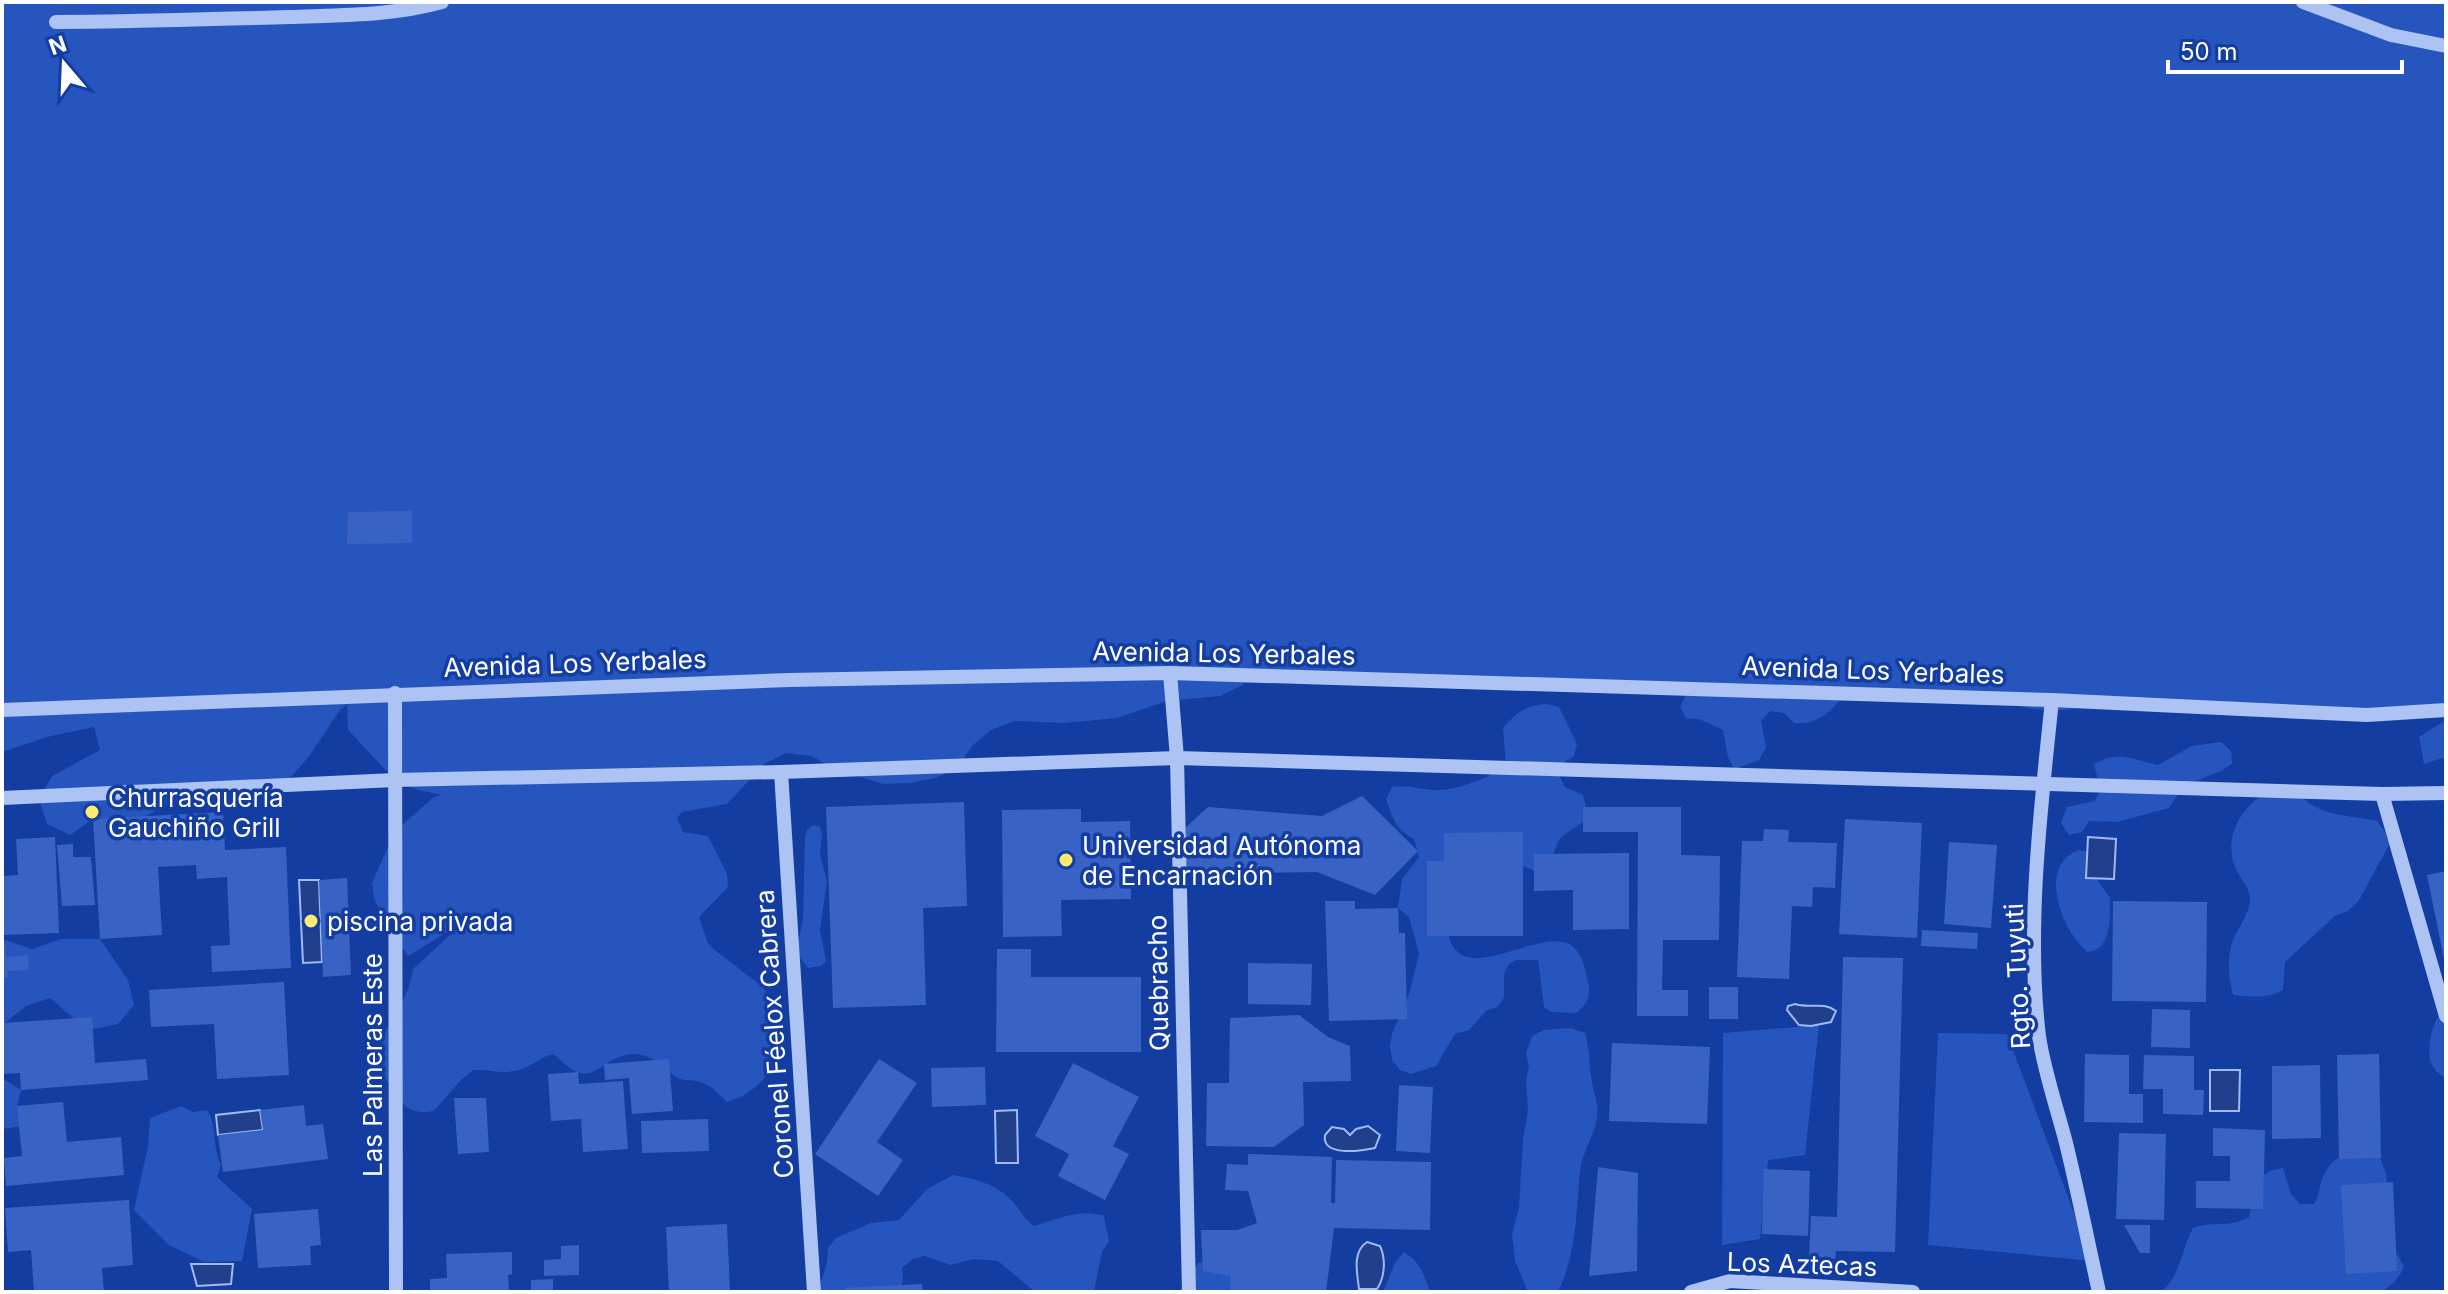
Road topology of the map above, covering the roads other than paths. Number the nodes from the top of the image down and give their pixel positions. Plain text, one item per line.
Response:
1 (442, 2) edge
2 (2303, 2) edge
3 (56, 22) dead end
4 (2446, 46) edge
5 (1170, 673) junction
6 (395, 693) junction
7 (2052, 700) junction
8 (2, 710) edge
9 (2446, 710) edge
10 (1177, 758) junction
11 (781, 772) junction
12 (395, 780) junction
13 (2043, 784) junction
14 (2446, 793) edge
15 (2382, 794) junction
16 (2, 798) edge
17 (2446, 1016) edge
18 (396, 1292) edge
19 (814, 1292) edge
20 (1189, 1292) edge
21 (1691, 1292) edge
22 (1913, 1292) edge
23 (2099, 1292) edge

1 - 3 street
2 - 4 street
5 - 6 street, Avenida Los Yerbales
5 - 7 street, Avenida Los Yerbales
5 - 10 street, Quebracho
6 - 8 street, Avenida Los Yerbales
6 - 12 street, Las Palmeras Este
7 - 9 street, Avenida Los Yerbales
7 - 13 street, Rgto. Tuyuti
10 - 11 street
10 - 13 street
10 - 20 street, Quebracho
11 - 12 street
11 - 19 street, Coronel Féelox Cabrera
12 - 16 street
12 - 18 street, Las Palmeras Este
13 - 15 street
13 - 23 street, Rgto. Tuyuti
14 - 15 street
15 - 17 street
21 - 22 street, Los Aztecas

